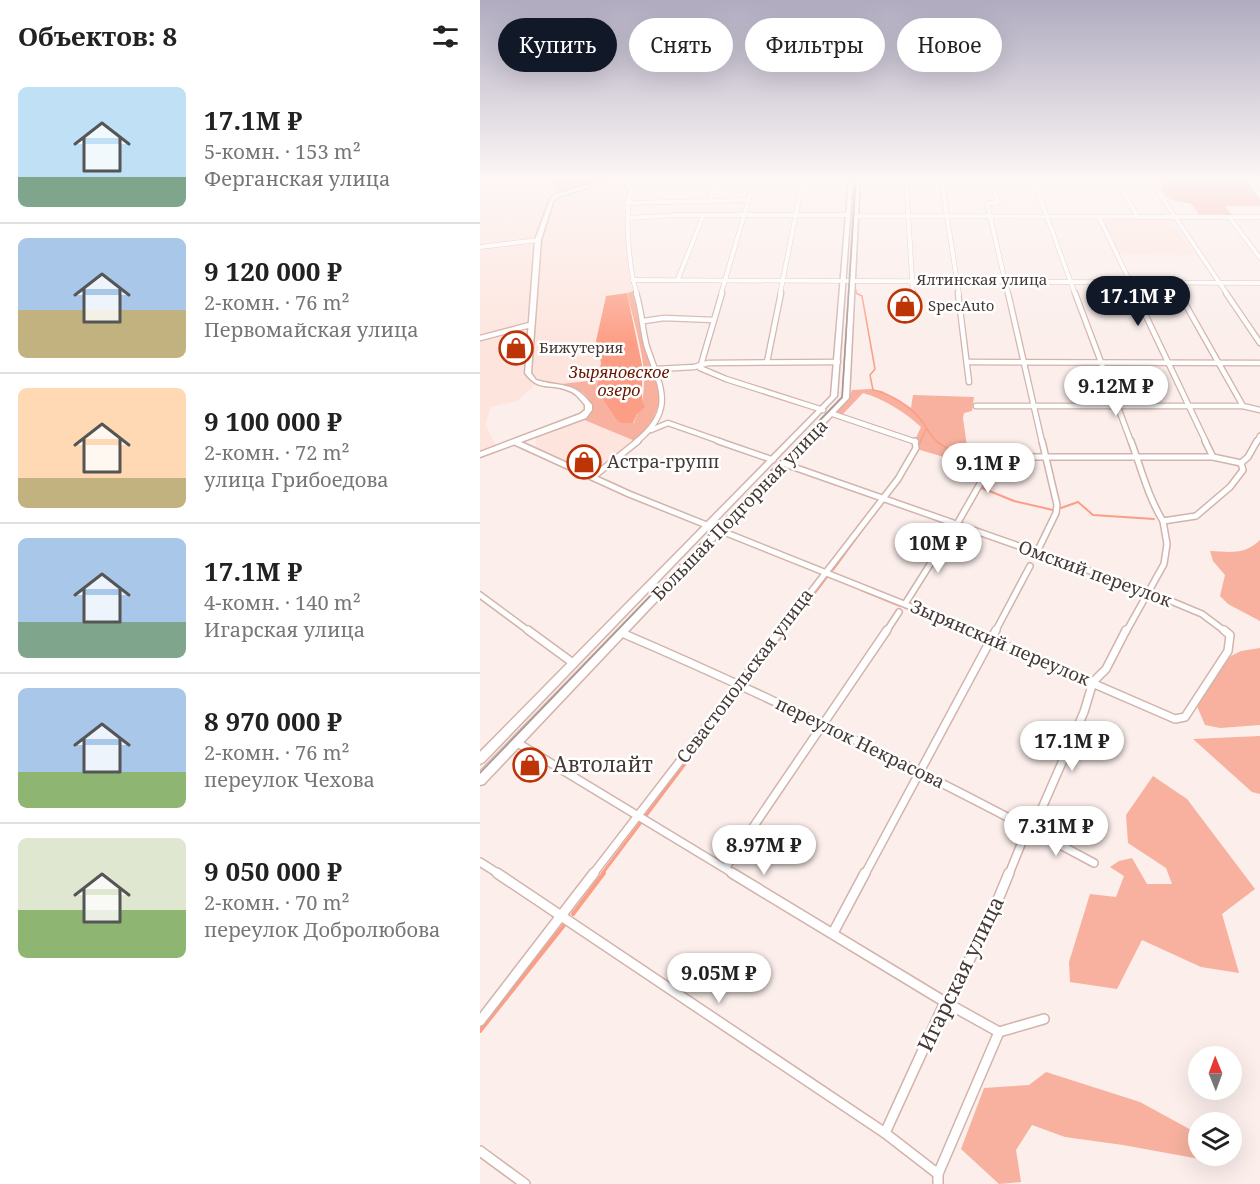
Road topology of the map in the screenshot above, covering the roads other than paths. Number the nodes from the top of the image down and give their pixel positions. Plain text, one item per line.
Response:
1 (540, 233) edge
2 (629, 233) edge
3 (696, 233) edge
4 (741, 233) edge
5 (792, 233) edge
6 (847, 233) edge
7 (855, 233) edge
8 (909, 233) edge
9 (949, 233) edge
10 (994, 233) edge
11 (1053, 233) edge
12 (1106, 233) edge
13 (1184, 233) edge
14 (1241, 233) edge
15 (538, 240) junction
16 (480, 247) edge
17 (1260, 258) edge
18 (678, 279) junction
19 (728, 279) junction
20 (783, 279) junction
21 (843, 279) junction
22 (854, 279) junction
23 (913, 279) junction
24 (957, 279) junction
25 (632, 280) junction
26 (1004, 280) junction
27 (1071, 280) junction
28 (1128, 281) junction
29 (1172, 281) junction
30 (1217, 282) junction
31 (1260, 283) edge
32 (914, 302) dead end
33 (714, 320) junction
34 (644, 321) junction
35 (530, 325) junction
36 (480, 339) edge
37 (1260, 343) edge
38 (767, 362) junction
39 (838, 362) junction
40 (968, 362) junction
41 (1023, 362) junction
42 (1101, 363) junction
43 (1168, 363) junction
44 (1220, 363) junction
45 (1260, 363) edge
46 (701, 365) junction
47 (657, 369) junction
48 (969, 382) dead end
49 (1033, 405) junction
50 (1116, 405) junction
51 (975, 406) dead end
52 (1188, 406) junction
53 (1243, 406) junction
54 (661, 410) junction
55 (823, 410) junction
56 (1260, 410) edge
57 (833, 414) junction
58 (1260, 415) edge
59 (668, 423) junction
60 (651, 430) junction
61 (1260, 436) edge
62 (515, 442) junction
63 (480, 455) edge
64 (1045, 456) junction
65 (1137, 457) junction
66 (1214, 458) junction
67 (773, 460) junction
68 (1241, 463) junction
69 (785, 464) junction
70 (593, 477) junction
71 (883, 497) junction
72 (1163, 521) junction
73 (957, 524) junction
74 (707, 526) junction
75 (721, 531) junction
76 (951, 531) dead end
77 (1037, 552) junction
78 (1030, 566) dead end
79 (825, 572) junction
80 (1147, 591) junction
81 (480, 595) edge
82 (905, 604) junction
83 (899, 612) dead end
84 (622, 633) junction
85 (991, 639) junction
86 (573, 663) junction
87 (1093, 682) junction
88 (740, 684) junction
89 (1185, 717) joint
90 (822, 726) junction
91 (516, 741) junction
92 (480, 759) edge
93 (920, 773) junction
94 (480, 780) edge
95 (639, 815) junction
96 (1031, 829) junction
97 (480, 862) edge
98 (1094, 863) dead end
99 (726, 867) junction
100 (563, 915) junction
101 (833, 933) junction
102 (945, 1002) junction
103 (1044, 1019) dead end
104 (480, 1021) edge
105 (999, 1032) junction
106 (885, 1133) junction
107 (480, 1151) edge
108 (938, 1179) edge
109 (525, 1184) edge

1 - 15 main road
2 - 25 street
3 - 18 street
4 - 19 street
5 - 20 street
6 - 21 main road, Большая Подгорная улица
7 - 22 main road, Большая Подгорная улица
8 - 23 street
9 - 24 street
10 - 26 street
11 - 27 street
12 - 28 street
13 - 30 street
14 - 17 street
15 - 16 street
15 - 35 main road
18 - 19 street, Ялтинская улица
18 - 25 street, Ялтинская улица
19 - 20 street, Ялтинская улица
19 - 33 street
20 - 21 street, Ялтинская улица
20 - 38 street
21 - 22 street, Ялтинская улица
21 - 39 main road, Большая Подгорная улица
22 - 23 street, Ялтинская улица
22 - 57 main road, Большая Подгорная улица
23 - 24 street, Ялтинская улица
23 - 32 street
24 - 26 street, Ялтинская улица
24 - 40 street
25 - 34 street
26 - 27 street, Ялтинская улица
26 - 41 street
27 - 28 street, Ялтинская улица
27 - 42 street
28 - 29 street, Ялтинская улица
28 - 43 street
29 - 30 street, Ялтинская улица
29 - 44 street
30 - 31 street, Ялтинская улица
30 - 37 street
33 - 34 street
33 - 46 street
34 - 47 street
35 - 36 street
35 - 62 main road
38 - 39 street
38 - 46 street
39 - 55 main road, Большая Подгорная улица
40 - 41 street
40 - 48 street
41 - 42 street
41 - 49 street
42 - 43 street
42 - 50 street
43 - 44 street
43 - 52 street
44 - 45 street
44 - 53 street
46 - 47 street
46 - 55 street
47 - 54 street
49 - 50 street
49 - 51 street
49 - 64 street
50 - 52 street
50 - 65 street
52 - 53 street
52 - 66 street
53 - 56 street
54 - 59 street
54 - 60 street
55 - 67 main road, Большая Подгорная улица
56 - 58 street
57 - 69 main road, Большая Подгорная улица
57 - 71 street, Севастопольская улица
59 - 60 street
59 - 67 street
60 - 70 street
61 - 68 street
62 - 63 main road
62 - 70 street, Зырянский переулок
64 - 65 street
64 - 73 street
64 - 77 street
65 - 66 street
65 - 72 street
66 - 68 street
67 - 74 main road, Большая Подгорная улица
68 - 72 street
69 - 71 street, Омский переулок
69 - 75 main road, Большая Подгорная улица
70 - 74 street, Зырянский переулок
71 - 73 street, Омский переулок
71 - 79 street, Севастопольская улица
72 - 80 street, Игарская улица
73 - 77 street, Омский переулок
74 - 75 street, Зырянский переулок
74 - 86 main road, Большая Подгорная улица
75 - 79 street, Зырянский переулок
75 - 84 main road, Большая Подгорная улица
76 - 82 street
77 - 80 street, Омский переулок
78 - 85 street
79 - 82 street, Зырянский переулок
79 - 88 street, Севастопольская улица
80 - 87 street, Игарская улица
80 - 89 street, Омский переулок
81 - 86 street
82 - 85 street, Зырянский переулок
83 - 90 street
84 - 88 street, переулок Некрасова
84 - 91 main road, Большая Подгорная улица
85 - 87 street, Зырянский переулок
85 - 93 street
86 - 92 main road, Большая Подгорная улица
87 - 89 street, Зырянский переулок
87 - 96 street, Игарская улица
88 - 90 street, переулок Некрасова
88 - 95 street, Севастопольская улица
90 - 93 street, переулок Некрасова
90 - 99 street
91 - 94 main road, Большая Подгорная улица
91 - 95 street
93 - 96 street, переулок Некрасова
93 - 101 street
95 - 99 street
95 - 100 street, Севастопольская улица
96 - 98 street, переулок Некрасова
96 - 102 street, Игарская улица
97 - 100 street
99 - 101 street
100 - 104 street, Севастопольская улица
100 - 106 street
101 - 102 street
102 - 105 street
102 - 106 street, Игарская улица
103 - 105 street
105 - 108 street
106 - 108 street
107 - 109 street

